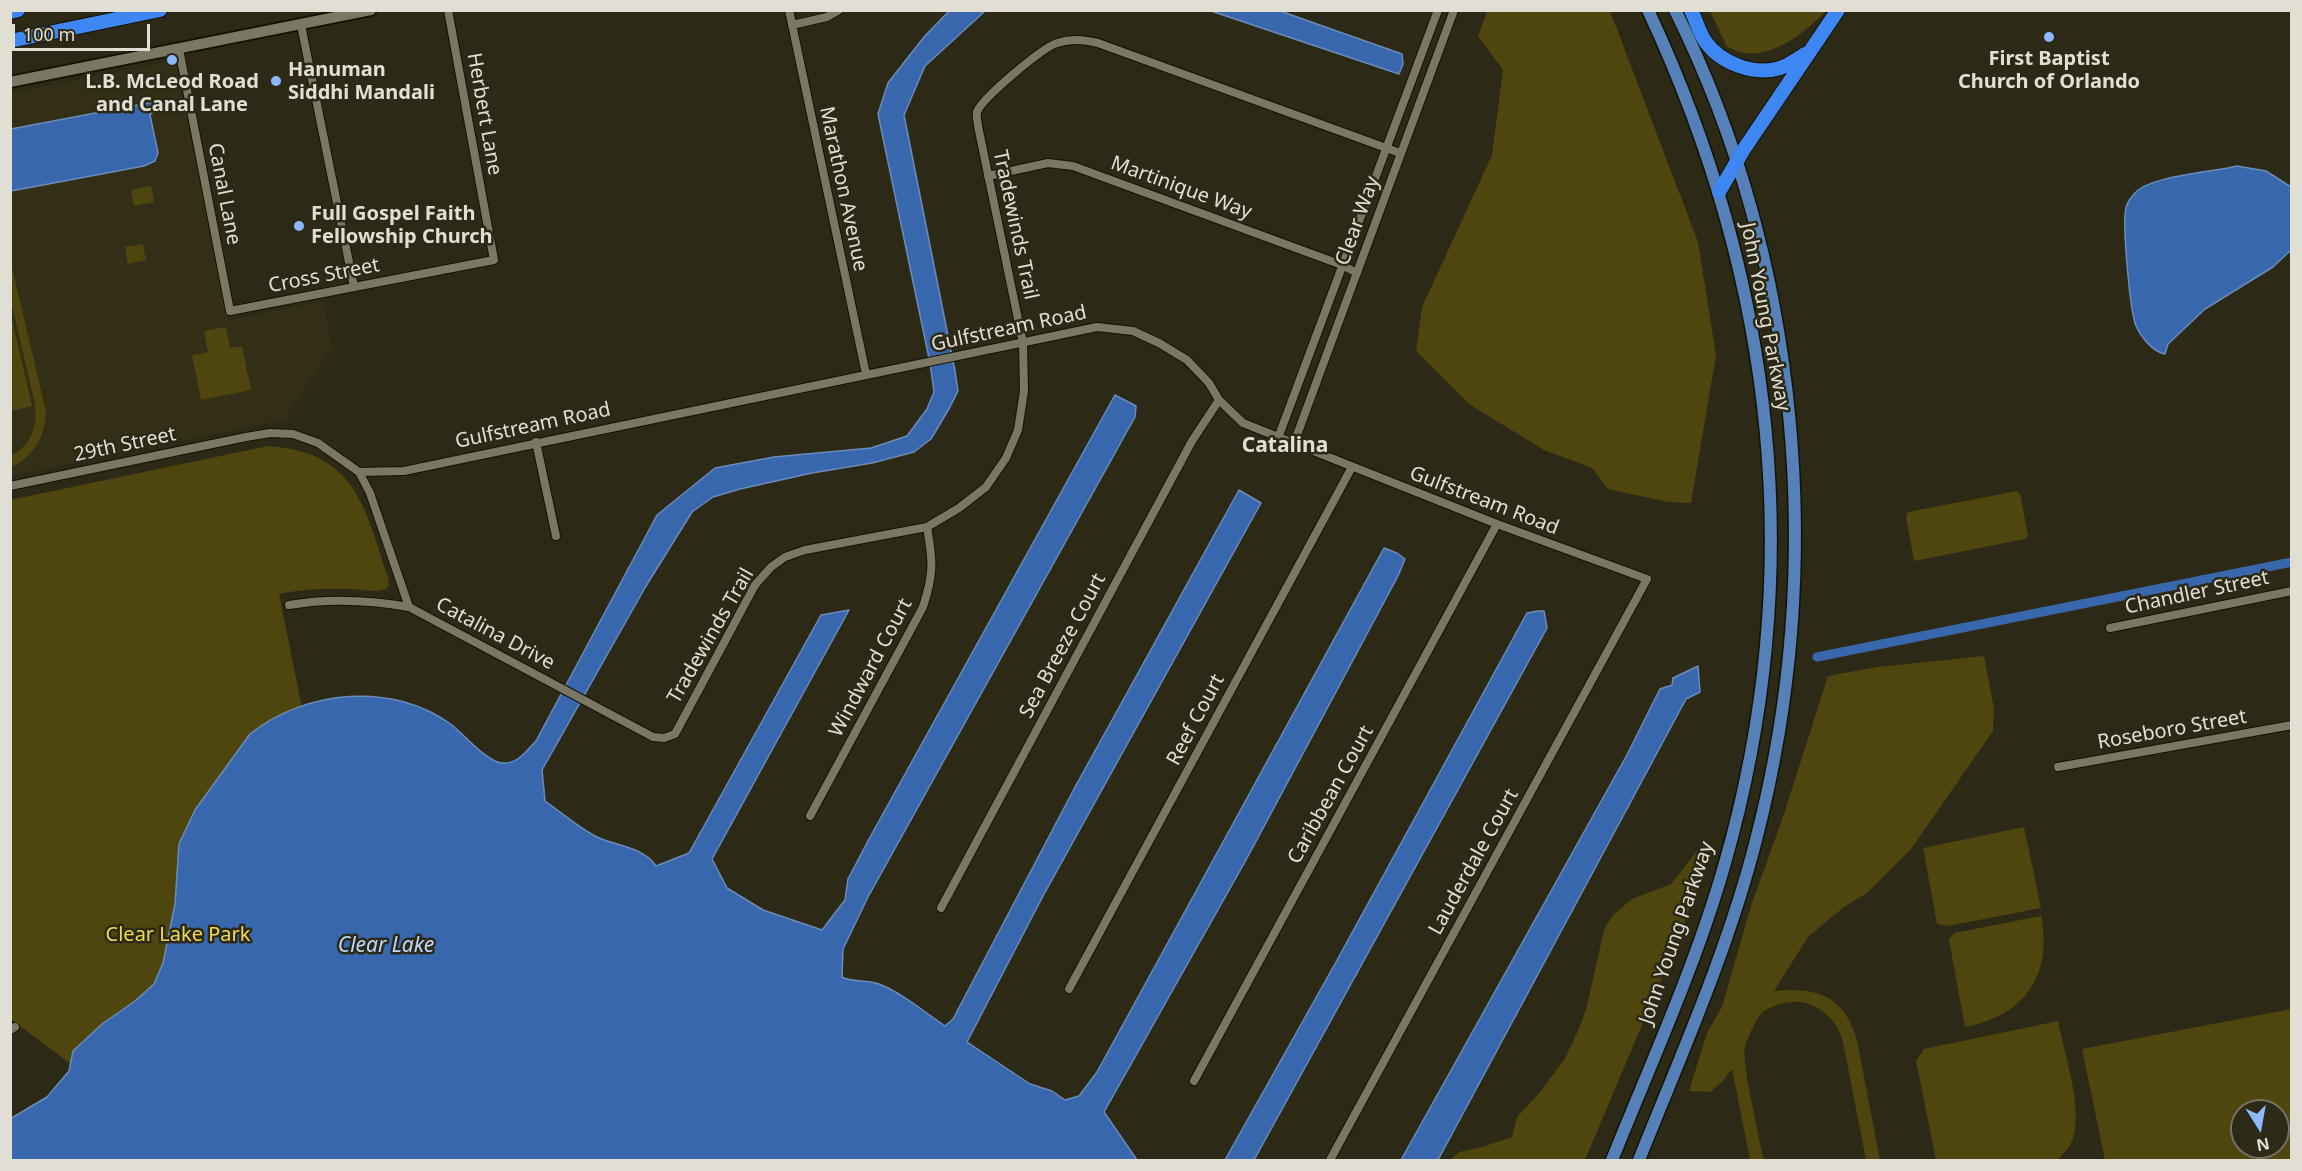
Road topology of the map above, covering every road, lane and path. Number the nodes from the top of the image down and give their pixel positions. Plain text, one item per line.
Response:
1 (18, 10) edge
2 (160, 10) edge
3 (371, 10) edge
4 (448, 10) edge
5 (789, 10) edge
6 (839, 10) edge
7 (1438, 10) edge
8 (1454, 10) edge
9 (1648, 10) edge
10 (1675, 10) edge
11 (1691, 10) edge
12 (1838, 10) edge
13 (10, 12) edge
14 (301, 25) junction
15 (792, 25) junction
16 (10, 41) edge
17 (179, 49) junction
18 (1809, 52) junction
19 (10, 82) edge
20 (1387, 148) junction
21 (1400, 153) junction
22 (1737, 164) junction
23 (988, 176) junction
24 (1719, 192) junction
25 (494, 260) joint
26 (1342, 265) junction
27 (1357, 273) junction
28 (354, 287) junction
29 (230, 311) joint
30 (1023, 343) junction
31 (866, 374) junction
32 (1219, 400) junction
33 (1278, 438) junction
34 (536, 442) junction
35 (1294, 443) junction
36 (1352, 467) junction
37 (360, 471) junction
38 (10, 486) edge
39 (1497, 524) junction
40 (927, 528) junction
41 (556, 536) dead end
42 (1647, 579) joint
43 (2292, 591) edge
44 (288, 605) dead end
45 (409, 607) junction
46 (2110, 628) dead end
47 (2292, 726) edge
48 (675, 734) joint
49 (2058, 766) dead end
50 (810, 816) dead end
51 (941, 908) dead end
52 (1069, 989) dead end
53 (1194, 1081) dead end
54 (1330, 1161) edge
55 (1612, 1161) edge
56 (1638, 1161) edge

1 - 13 highway
2 - 16 highway
3 - 14 street
4 - 25 street, Herbert Lane
5 - 15 street, Marathon Avenue
6 - 15 street
7 - 20 street, Clear Way
8 - 21 street, Clear Way
9 - 24 main road, John Young Parkway
10 - 22 main road, John Young Parkway
11 - 18 highway
12 - 18 highway
14 - 17 street
14 - 28 street
15 - 31 street, Marathon Avenue
17 - 19 street
17 - 29 street, Canal Lane
18 - 22 highway
20 - 21 street, Tradewinds Trail
20 - 23 street, Tradewinds Trail
20 - 26 street, Clear Way
21 - 27 street, Clear Way
22 - 24 highway
22 - 56 main road, John Young Parkway
23 - 26 street, Martinique Way
23 - 30 street, Tradewinds Trail
24 - 55 main road, John Young Parkway
25 - 28 street, Cross Street
26 - 27 street, Martinique Way
26 - 33 street, Clear Way
27 - 35 street, Clear Way
28 - 29 street, Cross Street
30 - 31 street, Gulfstream Road
30 - 32 street, Gulfstream Road
30 - 40 street, Tradewinds Trail
31 - 34 street, Gulfstream Road
32 - 33 street, Gulfstream Road
32 - 51 street, Sea Breeze Court
33 - 35 street, Gulfstream Road
34 - 37 street, Gulfstream Road
34 - 41 street
35 - 36 street, Gulfstream Road
36 - 39 street, Gulfstream Road
36 - 52 street, Reef Court
37 - 38 street, 29th Street
37 - 45 street
39 - 42 street, Gulfstream Road
39 - 53 street, Caribbean Court
40 - 48 street, Tradewinds Trail
40 - 50 street, Windward Court
42 - 54 street, Lauderdale Court
43 - 46 street, Chandler Street
44 - 45 street, Catalina Drive
45 - 48 street, Catalina Drive
47 - 49 street, Roseboro Street

